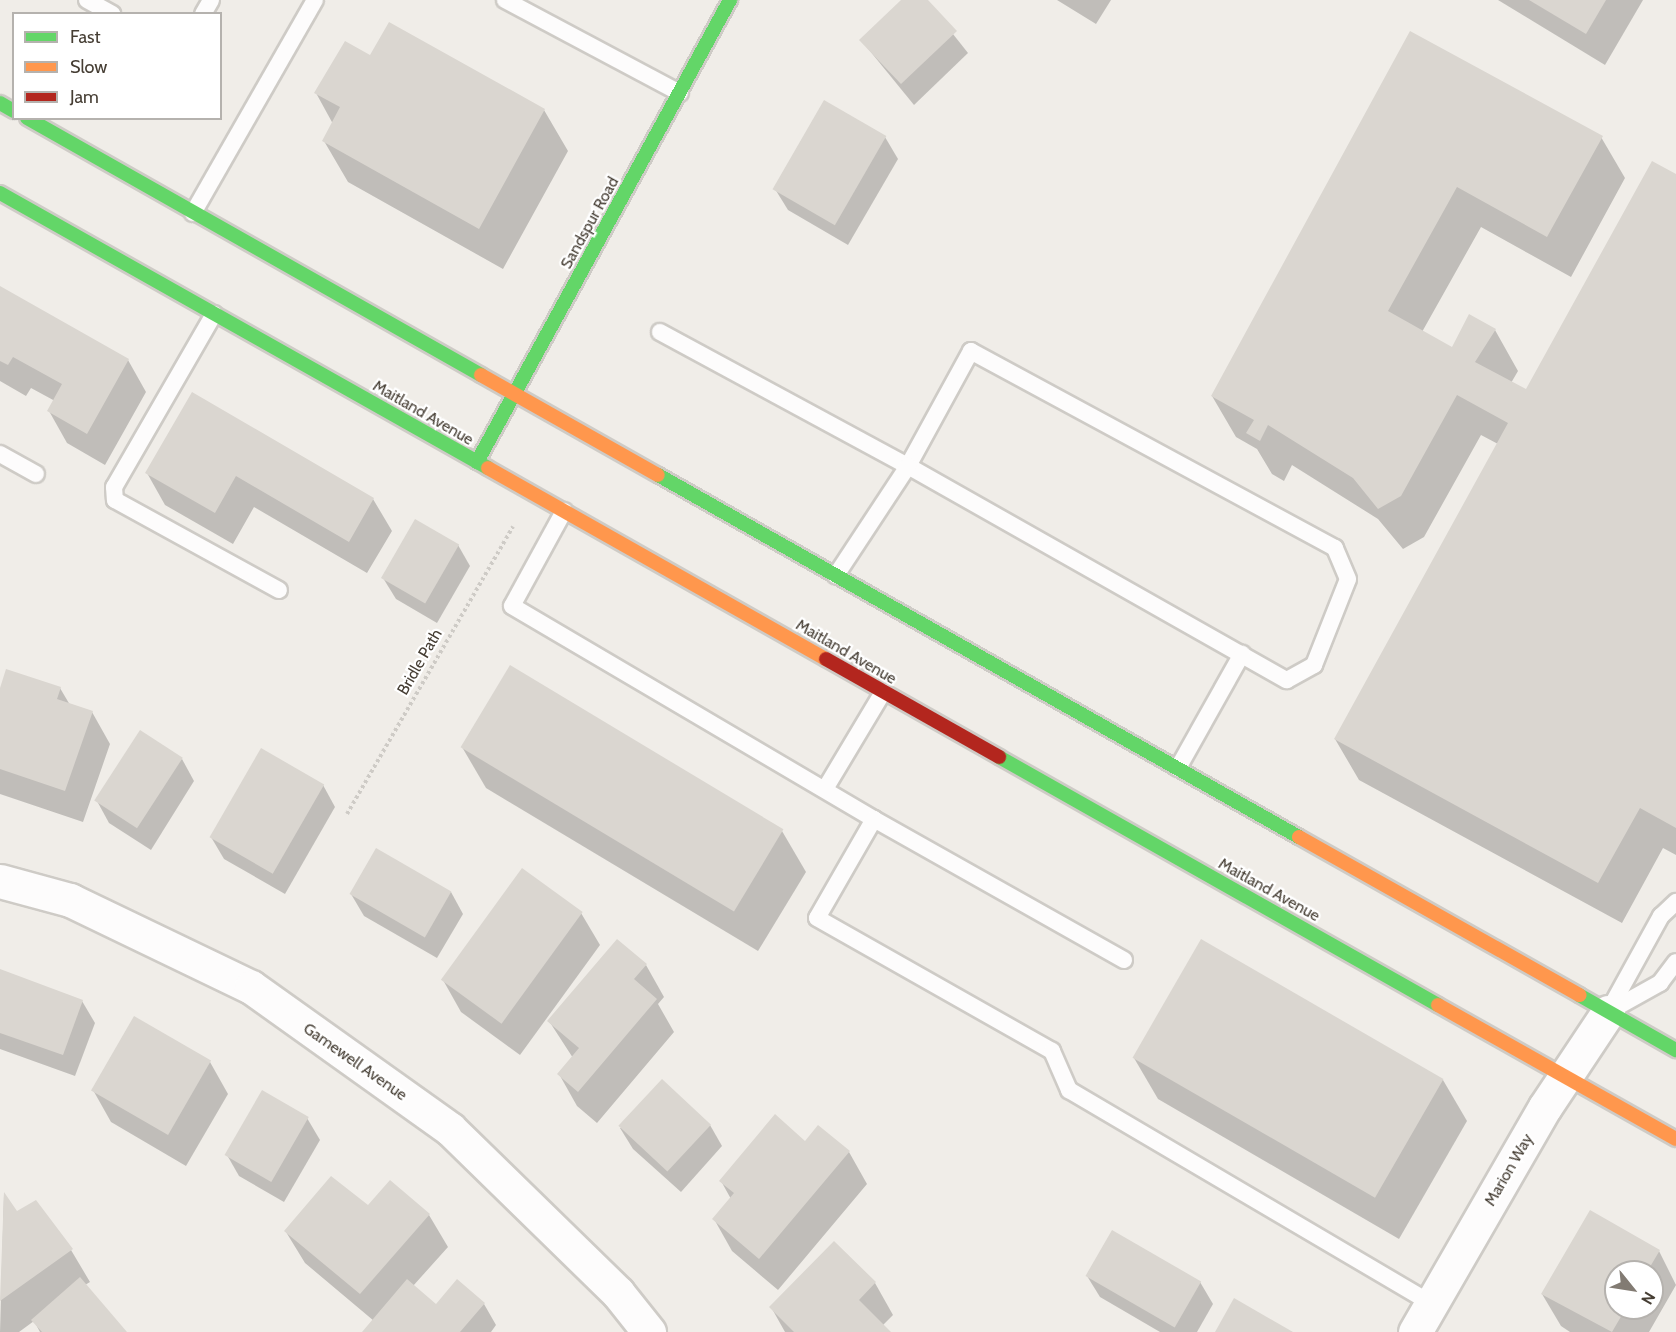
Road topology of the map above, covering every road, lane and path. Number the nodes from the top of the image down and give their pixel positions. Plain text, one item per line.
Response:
1 (87, 0) edge
2 (315, 0) edge
3 (505, 0) edge
4 (730, 0) edge
5 (108, 12) edge
6 (680, 93) junction
7 (30, 120) edge
8 (0, 193) edge
9 (193, 213) junction
10 (214, 314) junction
11 (660, 332) dead end
12 (515, 394) junction
13 (0, 454) edge
14 (477, 462) junction
15 (908, 466) junction
16 (36, 474) dead end
17 (564, 511) junction
18 (515, 523) dead end
19 (836, 575) junction
20 (279, 590) dead end
21 (1242, 654) junction
22 (883, 692) junction
23 (1178, 768) junction
24 (825, 789) junction
25 (347, 814) dead end
26 (874, 819) junction
27 (0, 881) edge
28 (1676, 902) edge
29 (1124, 960) dead end
30 (1676, 962) edge
31 (1608, 1012) junction
32 (1676, 1050) edge
33 (1565, 1077) junction
34 (1676, 1139) edge
35 (1432, 1304) junction
36 (650, 1332) edge
37 (1415, 1332) edge

1 - 5 lane
2 - 9 lane
3 - 6 lane
4 - 6 main road, Sandspur Road
6 - 12 main road, Sandspur Road
7 - 9 main road
8 - 10 main road, Maitland Avenue
9 - 12 main road
10 - 14 main road, Maitland Avenue
10 - 20 lane
11 - 15 lane
12 - 14 main road, Sandspur Road
12 - 19 main road
13 - 16 lane
14 - 17 main road, Maitland Avenue
15 - 19 lane
15 - 21 lane
15 - 21 lane
17 - 22 main road, Maitland Avenue
17 - 24 lane
18 - 25 path, Bridle Path
19 - 23 main road
21 - 23 lane
22 - 24 lane
22 - 33 main road, Maitland Avenue
23 - 31 main road
24 - 26 lane
26 - 29 lane
26 - 35 lane
27 - 36 street, Gamewell Avenue
28 - 31 lane
30 - 31 lane
31 - 32 main road
31 - 33 street, Marion Way
33 - 34 main road, Maitland Avenue
33 - 35 street, Marion Way
35 - 37 street, Marion Way

